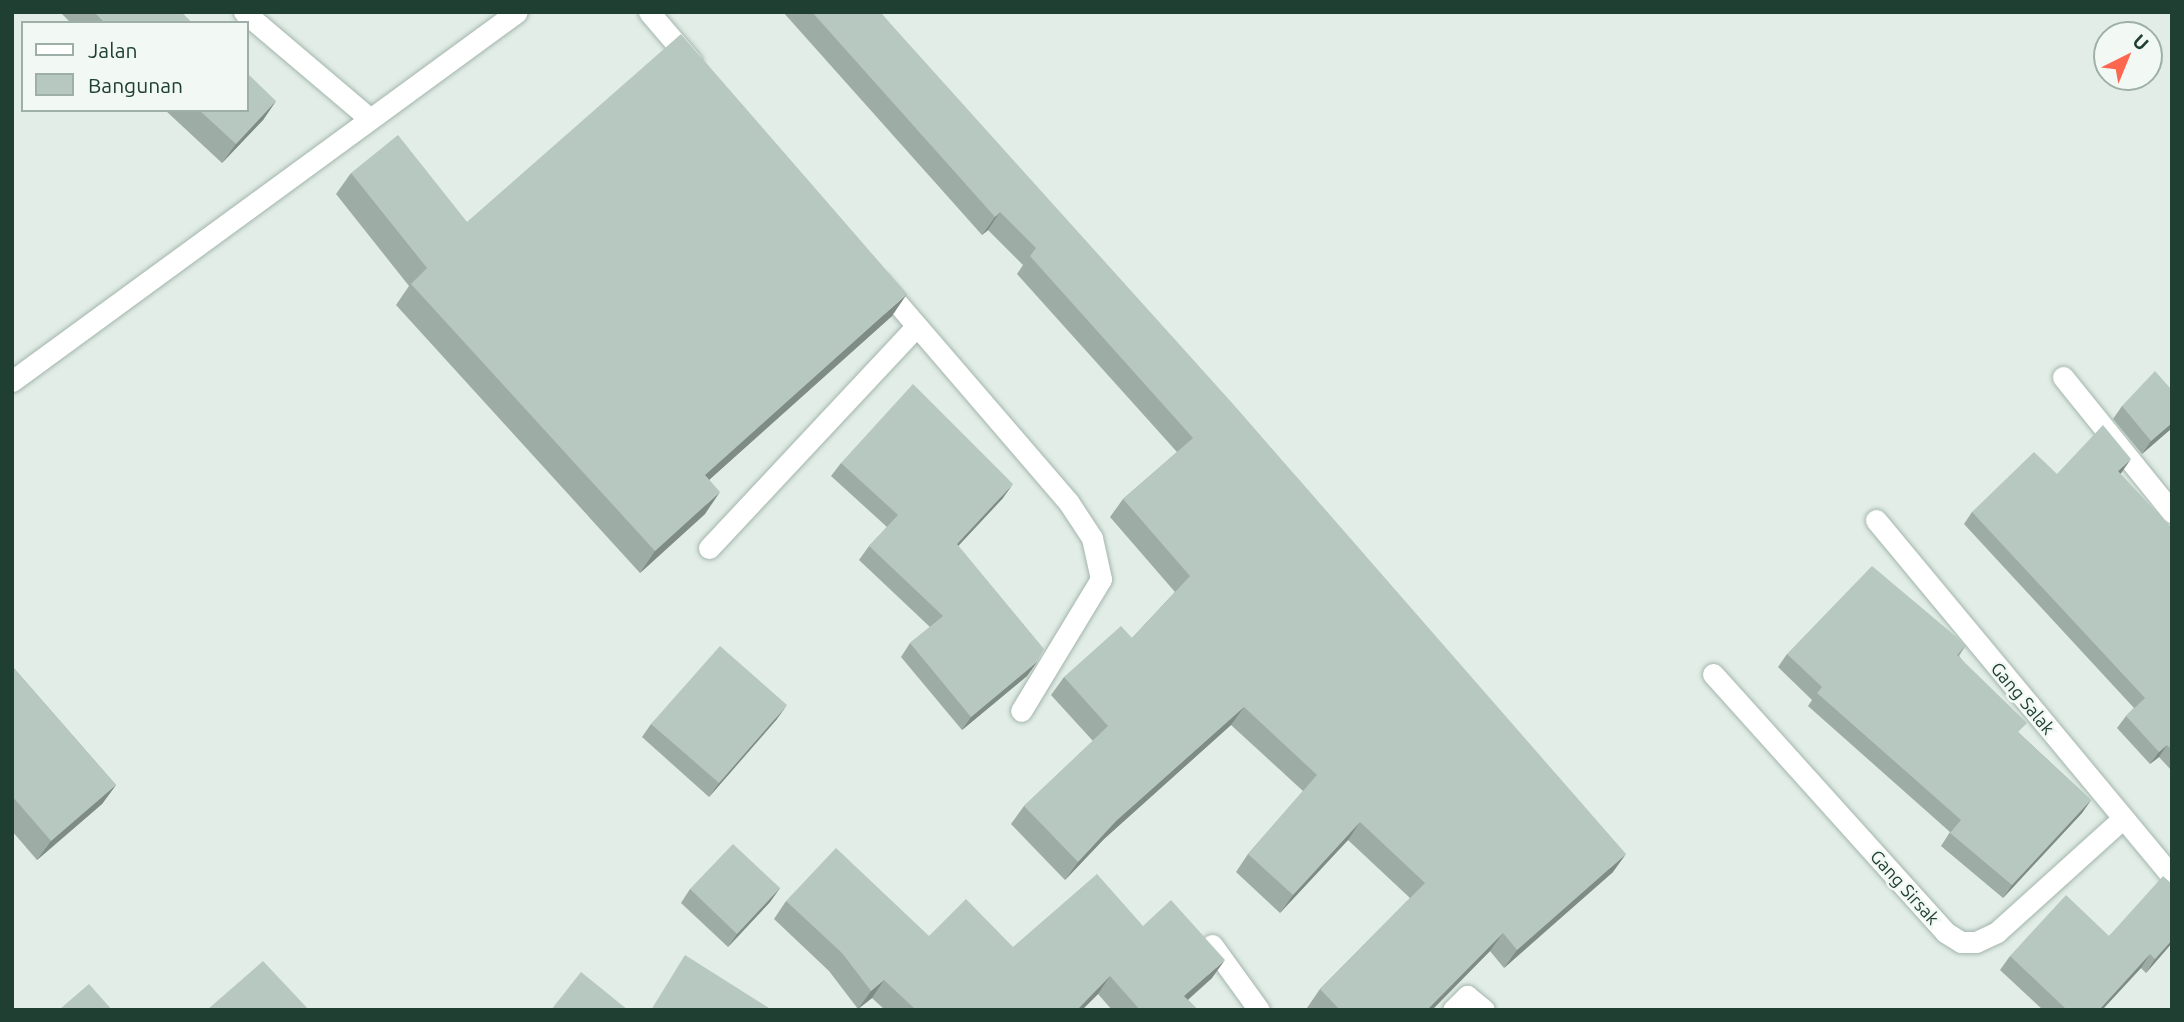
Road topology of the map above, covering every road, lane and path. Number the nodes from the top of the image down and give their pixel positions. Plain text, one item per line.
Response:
1 (244, 12) edge
2 (517, 12) edge
3 (649, 12) edge
4 (703, 75) edge
5 (370, 119) junction
6 (864, 263) edge
7 (917, 326) junction
8 (2063, 377) dead end
9 (12, 381) edge
10 (2172, 512) edge
11 (1876, 520) dead end
12 (709, 548) dead end
13 (1713, 674) dead end
14 (1021, 711) dead end
15 (2123, 818) junction
16 (2172, 876) edge
17 (1212, 945) edge
18 (1259, 1010) edge
19 (1453, 1010) edge
20 (1484, 1010) edge

1 - 5 street
2 - 5 street
3 - 4 street
5 - 9 street
6 - 7 street
7 - 12 street
7 - 14 street
8 - 10 street
11 - 15 street, Gang Salak
13 - 15 street, Gang Sirsak
15 - 16 street, Gang Salak
17 - 18 street
19 - 20 street

